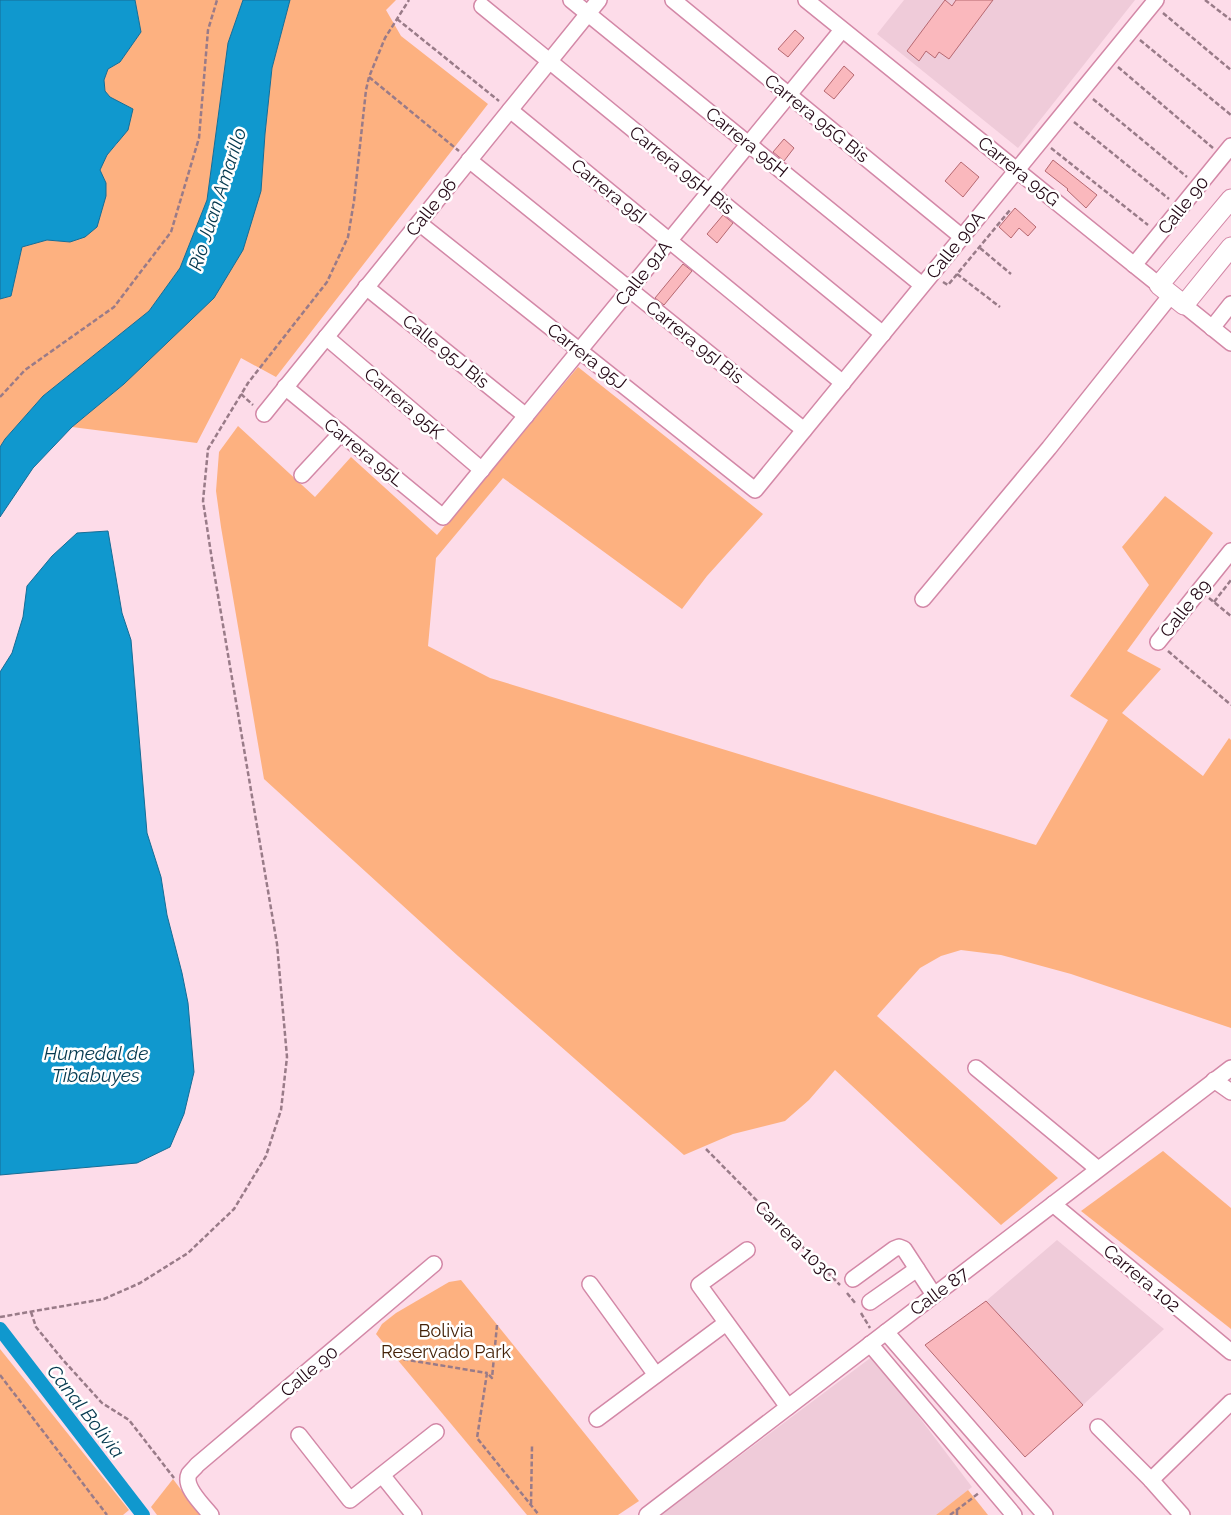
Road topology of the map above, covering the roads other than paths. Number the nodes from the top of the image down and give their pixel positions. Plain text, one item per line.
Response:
1 (571, 0) edge
2 (599, 0) edge
3 (673, 0) edge
4 (806, 0) edge
5 (1154, 2) edge
6 (482, 6) dead end
7 (588, 14) junction
8 (842, 30) junction
9 (549, 61) junction
10 (789, 95) junction
11 (510, 110) junction
12 (749, 144) junction
13 (1231, 146) edge
14 (469, 160) junction
15 (1017, 170) junction
16 (709, 192) junction
17 (1231, 199) edge
18 (418, 223) junction
19 (962, 237) junction
20 (670, 241) junction
21 (1231, 248) edge
22 (1134, 265) junction
23 (922, 285) junction
24 (366, 287) junction
25 (630, 290) junction
26 (1172, 295) junction
27 (1231, 304) edge
28 (1212, 328) junction
29 (883, 334) junction
30 (326, 337) junction
31 (1231, 344) edge
32 (580, 350) junction
33 (843, 383) junction
34 (285, 387) junction
35 (264, 414) dead end
36 (526, 416) junction
37 (804, 430) junction
38 (341, 433) junction
39 (482, 470) junction
40 (302, 476) dead end
41 (755, 490) joint
42 (443, 517) joint
43 (1231, 552) edge
44 (923, 599) dead end
45 (1158, 642) road end
46 (976, 1068) dead end
47 (1231, 1068) edge
48 (1214, 1080) junction
49 (1231, 1092) edge
50 (1098, 1170) junction
51 (1053, 1204) junction
52 (747, 1250) dead end
53 (434, 1264) dead end
54 (917, 1269) junction
55 (853, 1279) dead end
56 (590, 1284) dead end
57 (934, 1295) junction
58 (870, 1302) dead end
59 (726, 1323) junction
60 (878, 1338) junction
61 (1231, 1352) edge
62 (656, 1375) junction
63 (1231, 1402) edge
64 (788, 1407) junction
65 (596, 1419) dead end
66 (1098, 1427) dead end
67 (436, 1432) dead end
68 (299, 1435) dead end
69 (382, 1475) junction
70 (1151, 1480) junction
71 (211, 1515) edge
72 (414, 1515) edge
73 (647, 1515) edge
74 (1014, 1515) edge
75 (1045, 1515) edge
76 (1182, 1515) edge

1 - 7 street, Carrera 95H
2 - 7 street, Calle 96
3 - 10 street, Carrera 95G Bis
4 - 8 street, Carrera 95G
5 - 15 street, Calle 90A
6 - 9 street, Carrera 95H Bis
7 - 9 street, Calle 96
7 - 12 street, Carrera 95H
8 - 10 street, Calle 91A
8 - 15 street, Carrera 95G
9 - 11 street, Calle 96
9 - 16 street, Carrera 95H Bis
10 - 12 street, Calle 91A
10 - 19 street, Carrera 95G Bis
11 - 14 street, Calle 96
11 - 20 street, Carrera 95I
12 - 16 street, Calle 91A
12 - 23 street, Carrera 95H
13 - 22 street, Calle 90
14 - 18 street, Calle 96
14 - 25 street, Carrera 95I Bis
15 - 19 street, Calle 90A
15 - 22 street, Carrera 95G
16 - 20 street, Calle 91A
16 - 29 street, Carrera 95H Bis
17 - 26 main road
18 - 24 street, Calle 96
18 - 32 street, Carrera 95J
19 - 23 street, Calle 90A
20 - 25 street, Calle 91A
20 - 33 street, Carrera 95I
21 - 26 main road
22 - 26 street, Carrera 95G
23 - 29 street, Calle 90A
24 - 30 street, Calle 96
24 - 36 street, Calle 95J Bis
25 - 32 street, Calle 91A
25 - 37 street, Carrera 95I Bis
26 - 28 street, Carrera 95G
26 - 44 street
27 - 28 street
28 - 31 street, Carrera 95G
29 - 33 street, Calle 90A
30 - 34 street, Calle 96
30 - 39 street, Carrera 95K
32 - 36 street, Calle 91A
32 - 41 street, Carrera 95J
33 - 37 street, Calle 90A
34 - 35 street, Calle 96
34 - 38 street, Carrera 95L
36 - 39 street, Calle 91A
37 - 41 street, Calle 90A
38 - 40 street
38 - 42 street, Carrera 95L
39 - 42 street, Calle 91A
43 - 45 street, Calle 89
46 - 50 street
47 - 48 street, Calle 87
48 - 49 street
48 - 50 street, Calle 87
50 - 51 street, Calle 87
51 - 57 street, Calle 87
51 - 61 street, Carrera 102
52 - 59 street
53 - 71 street, Calle 90
54 - 55 street
54 - 57 street
54 - 58 street
56 - 62 street
57 - 60 street, Calle 87
59 - 62 street
59 - 64 street
60 - 64 street, Calle 87
60 - 74 street
60 - 75 street
62 - 65 street
63 - 70 street
64 - 73 street, Calle 87
66 - 70 street
67 - 69 street
68 - 69 street
69 - 72 street
70 - 76 street

